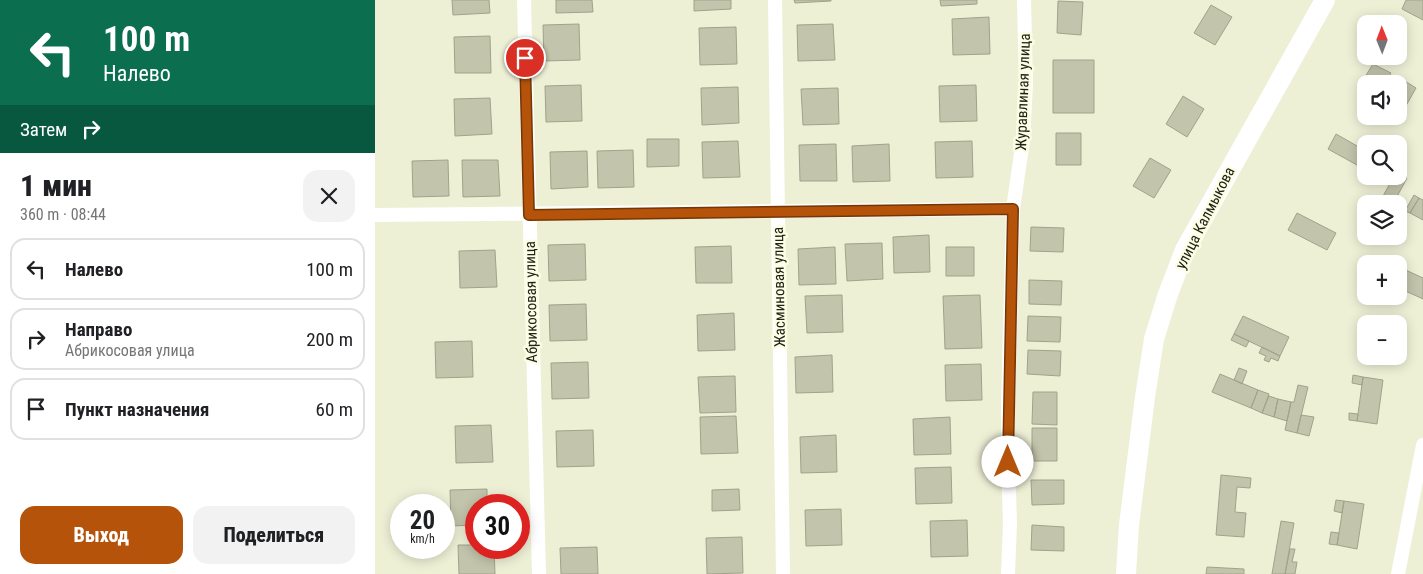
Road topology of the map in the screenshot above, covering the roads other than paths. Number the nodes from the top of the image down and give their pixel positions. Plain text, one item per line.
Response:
1 (524, 0) edge
2 (775, 0) edge
3 (1024, 0) edge
4 (1325, 0) edge
5 (1013, 209) junction
6 (778, 212) junction
7 (375, 215) edge
8 (529, 215) junction
9 (1423, 445) edge
10 (539, 574) edge
11 (783, 574) edge
12 (1008, 574) edge
13 (1126, 574) edge
14 (1398, 574) edge

1 - 8 street, Абрикосовая улица
2 - 6 street, Жасминовая улица
3 - 5 street, Журавлиная улица
4 - 13 main road, улица Калмыкова
5 - 6 street
5 - 12 street, Журавлиная улица
6 - 8 street
6 - 11 street, Жасминовая улица
7 - 8 street
8 - 10 street, Абрикосовая улица
9 - 14 street

